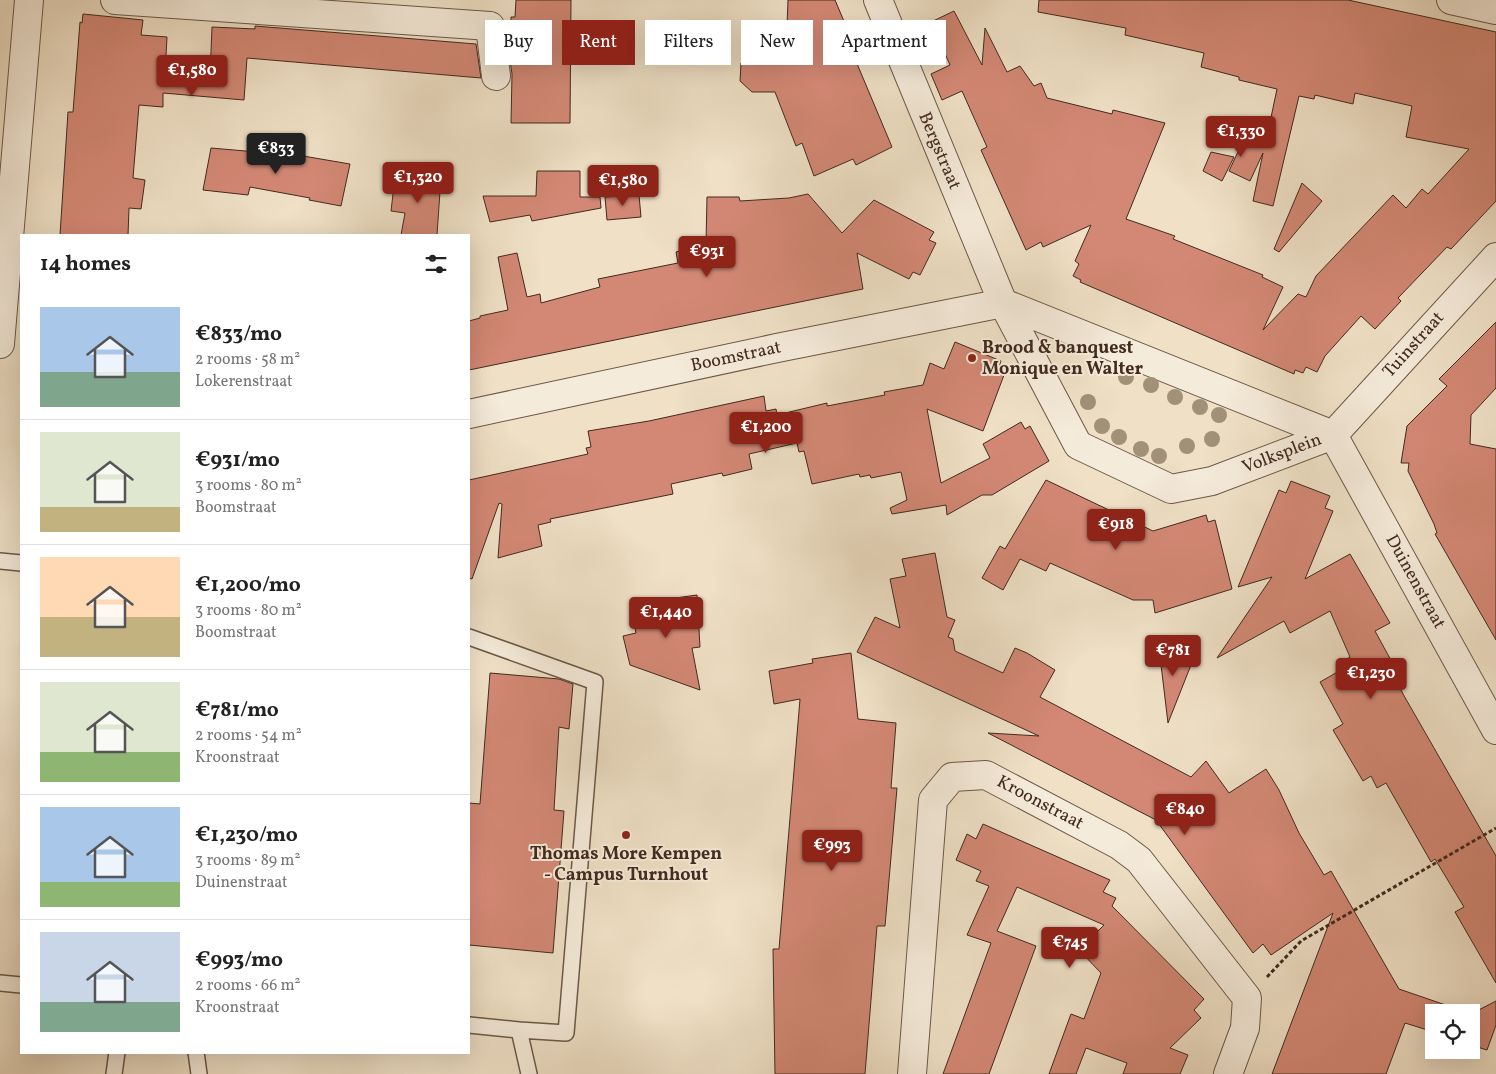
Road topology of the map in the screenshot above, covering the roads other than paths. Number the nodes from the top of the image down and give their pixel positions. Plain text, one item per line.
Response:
1 (29, 0) edge
2 (115, 0) edge
3 (878, 0) edge
4 (1451, 0) edge
5 (1496, 10) edge
6 (496, 76) dead end
7 (10, 115) edge
8 (1496, 257) edge
9 (1003, 303) junction
10 (7, 341) edge
11 (470, 414) edge
12 (1333, 435) junction
13 (0, 561) edge
14 (20, 563) edge
15 (470, 637) edge
16 (1492, 714) edge
17 (0, 983) edge
18 (20, 985) edge
19 (470, 1025) edge
20 (519, 1030) junction
21 (117, 1054) edge
22 (196, 1054) edge
23 (114, 1074) edge
24 (199, 1074) edge
25 (529, 1074) edge
26 (912, 1074) edge
27 (1228, 1074) edge

1 - 7 street
2 - 6 street
3 - 9 street, Bergstraat
4 - 5 street
7 - 10 street
8 - 12 street, Tuinstraat
9 - 11 street, Boomstraat
9 - 12 street, Volksplein
9 - 12 street, Volksplein
12 - 16 street, Duinenstraat
13 - 14 lane
15 - 20 lane
17 - 18 lane
19 - 20 lane
20 - 25 lane
21 - 23 lane
22 - 24 lane
26 - 27 street, Kroonstraat

